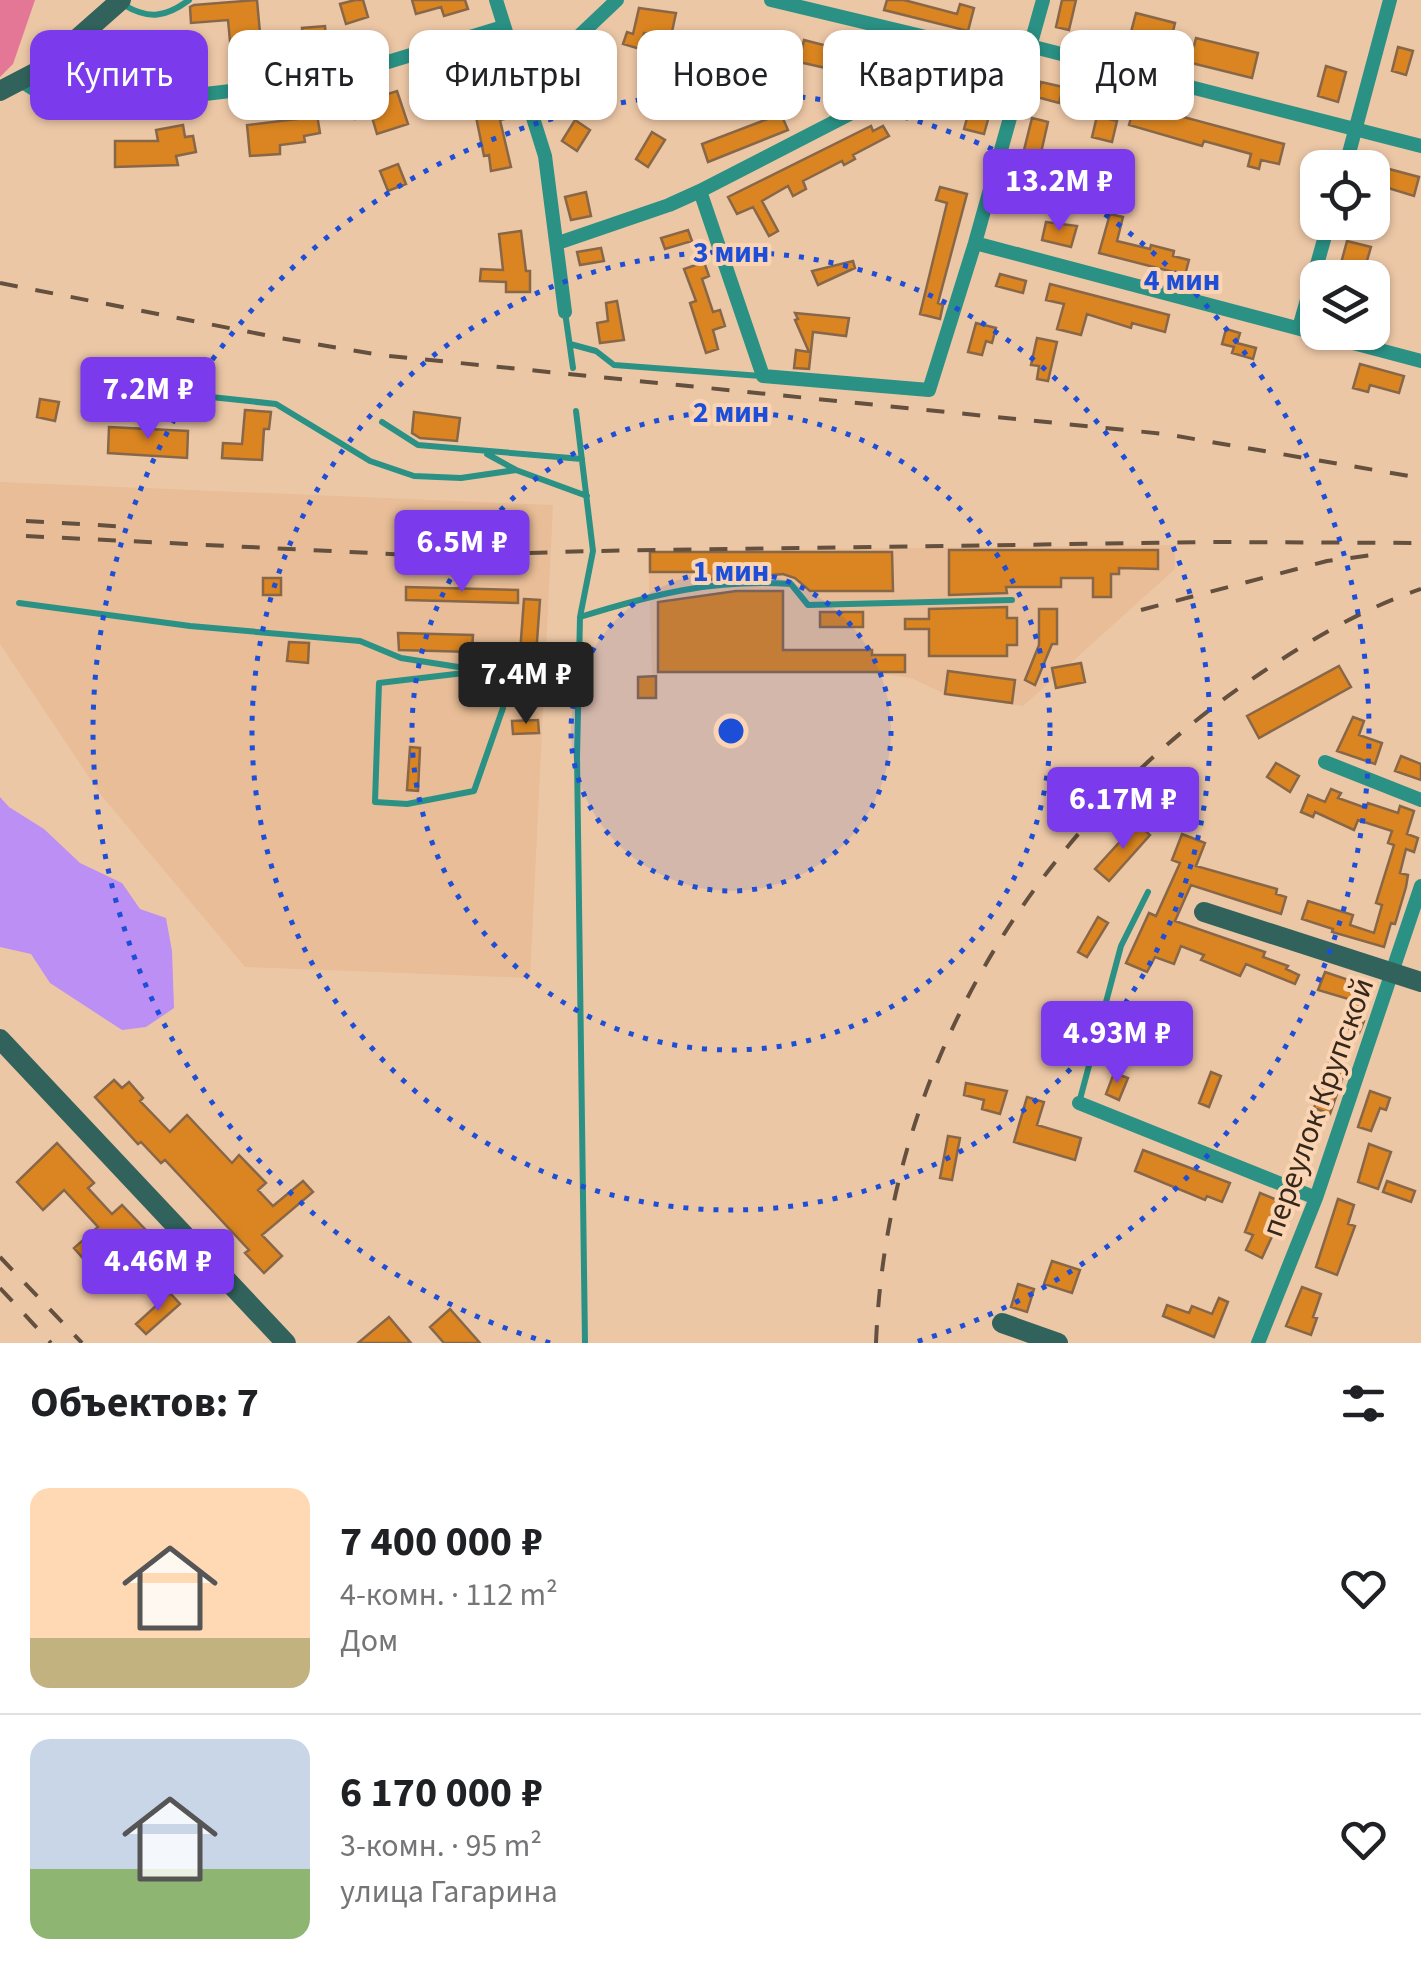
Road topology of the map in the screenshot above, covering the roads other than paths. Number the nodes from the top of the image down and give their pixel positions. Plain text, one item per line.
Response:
1 (189, 0) edge
2 (496, 0) edge
3 (617, 0) edge
4 (771, 0) edge
5 (1043, 0) edge
6 (1390, 0) edge
7 (120, 1) edge
8 (503, 27) junction
9 (504, 30) edge
10 (585, 30) edge
11 (897, 30) edge
12 (1035, 30) edge
13 (1040, 49) edge
14 (21, 81) junction
15 (0, 91) edge
16 (533, 120) edge
17 (838, 120) edge
18 (1009, 120) edge
19 (1356, 129) junction
20 (1421, 146) edge
21 (1350, 150) edge
22 (700, 191) junction
23 (1324, 240) edge
24 (558, 243) junction
25 (975, 243) junction
26 (565, 312) joint
27 (1299, 328) junction
28 (570, 344) junction
29 (1421, 360) edge
30 (573, 368) dead end
31 (762, 376) junction
32 (211, 397) dead end
33 (576, 412) dead end
34 (382, 422) dead end
35 (484, 452) junction
36 (582, 459) junction
37 (516, 470) junction
38 (587, 496) junction
39 (1012, 600) dead end
40 (19, 603) dead end
41 (580, 617) junction
42 (581, 648) junction
43 (481, 671) junction
44 (502, 672) junction
45 (1325, 762) dead end
46 (1421, 800) edge
47 (1421, 886) edge
48 (1148, 892) dead end
49 (1204, 912) dead end
50 (1394, 972) junction
51 (1421, 982) edge
52 (0, 1039) edge
53 (1080, 1103) joint
54 (1316, 1198) junction
55 (1002, 1323) dead end
56 (286, 1343) edge
57 (585, 1343) edge
58 (1058, 1343) edge
59 (1258, 1343) edge

1 - 7 lane
2 - 8 street
3 - 10 street
4 - 11 street
5 - 12 street
6 - 19 street
7 - 14 street
8 - 9 street
8 - 14 street
13 - 19 street
14 - 15 street
16 - 24 street
17 - 22 street
18 - 25 street
19 - 20 street
19 - 21 street
22 - 24 street
22 - 31 street
23 - 27 street
24 - 26 street
25 - 27 street
25 - 31 street
26 - 28 lane
27 - 29 street
28 - 30 lane
28 - 31 lane
32 - 37 lane
33 - 36 lane
34 - 35 lane
35 - 36 lane
35 - 37 lane
36 - 38 lane
37 - 38 lane
38 - 41 lane
39 - 41 lane
40 - 43 lane
41 - 42 lane
42 - 44 lane
42 - 57 lane
43 - 44 lane
43 - 44 lane
45 - 46 street
47 - 50 street, переулок Крупской
48 - 53 lane
49 - 50 street
50 - 51 street
50 - 54 street, переулок Крупской
52 - 56 street
53 - 54 street
54 - 59 street, переулок Крупской
55 - 58 street

